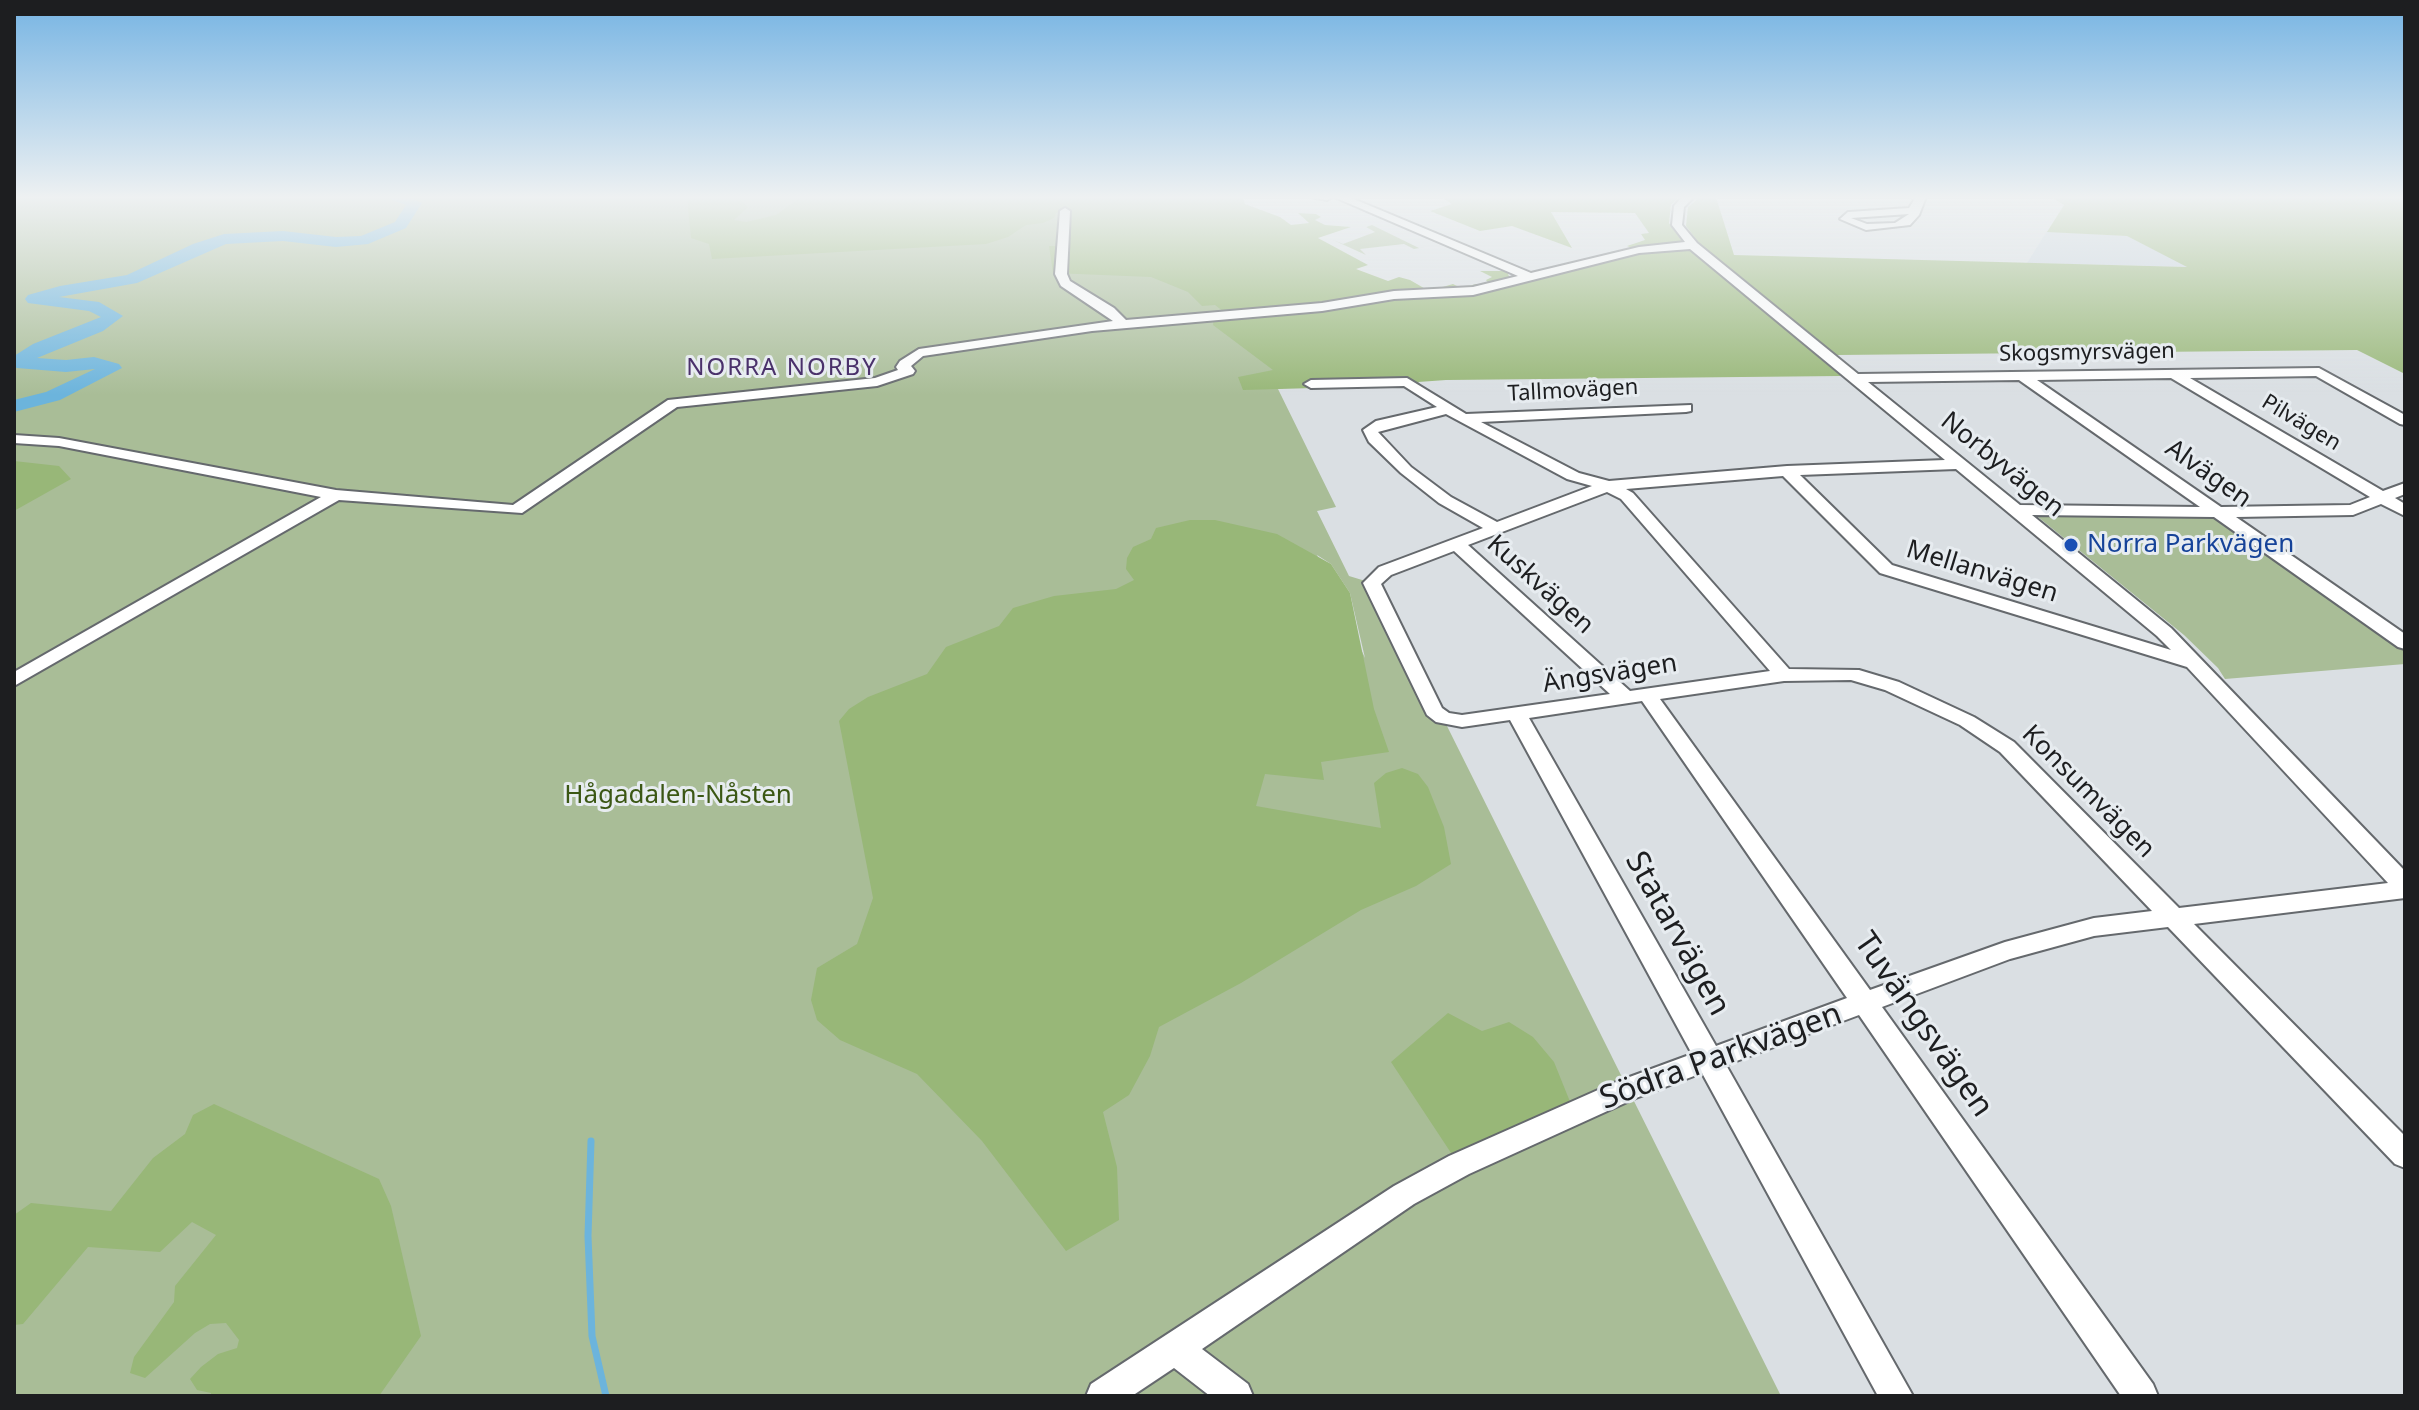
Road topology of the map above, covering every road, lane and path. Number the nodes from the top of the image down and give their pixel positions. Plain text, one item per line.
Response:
1 (1062, 263) edge
2 (1496, 263) edge
3 (1590, 263) edge
4 (1715, 263) edge
5 (1532, 278) junction
6 (1123, 324) junction
7 (2174, 373) junction
8 (2021, 375) junction
9 (1855, 378) junction
10 (1311, 384) dead end
11 (1686, 408) dead end
12 (1448, 409) junction
13 (1463, 418) junction
14 (2405, 421) edge
15 (14, 439) edge
16 (1960, 464) junction
17 (1787, 471) junction
18 (1608, 486) junction
19 (2405, 488) edge
20 (336, 495) junction
21 (2381, 497) junction
22 (2016, 510) junction
23 (2216, 511) junction
24 (2405, 511) edge
25 (1497, 529) junction
26 (1456, 544) junction
27 (2405, 643) edge
28 (2197, 664) junction
29 (1784, 675) junction
30 (14, 680) edge
31 (1636, 696) junction
32 (1517, 714) junction
33 (2405, 888) edge
34 (2171, 916) junction
35 (1867, 1004) junction
36 (1709, 1061) junction
37 (2405, 1155) edge
38 (1175, 1348) junction
39 (1103, 1396) edge
40 (1236, 1396) edge
41 (1896, 1396) edge
42 (2141, 1396) edge

1 - 6 street
2 - 5 street
3 - 5 street
4 - 9 street, Norbyvägen
5 - 6 street
6 - 20 street
7 - 8 street, Skogsmyrsvägen
7 - 14 street, Skogsmyrsvägen
7 - 21 street, Pilvägen
8 - 9 street, Skogsmyrsvägen
8 - 23 street, Alvägen
9 - 16 street, Norbyvägen
10 - 12 street
11 - 13 street, Tallmovägen
12 - 13 street
12 - 25 street
13 - 18 street
15 - 20 street
16 - 17 street
16 - 22 street, Norbyvägen
17 - 18 street
17 - 28 street, Mellanvägen
18 - 25 street
18 - 29 street
19 - 21 street
20 - 30 street
21 - 23 street
21 - 24 street, Pilvägen
22 - 23 street
22 - 28 street, Norbyvägen
23 - 27 street, Alvägen
25 - 26 street
26 - 31 street, Kuskvägen
26 - 32 street, Ängsvägen
28 - 33 street, Norbyvägen
29 - 31 street, Ängsvägen
29 - 34 street, Konsumvägen
31 - 32 street, Ängsvägen
31 - 35 street, Tuvängsvägen
32 - 36 street, Statarvägen
33 - 34 street, Södra Parkvägen
34 - 35 street, Södra Parkvägen
34 - 37 street, Konsumvägen
35 - 36 street, Södra Parkvägen
35 - 42 street, Tuvängsvägen
36 - 38 street, Södra Parkvägen
36 - 41 street, Statarvägen
38 - 39 street, Södra Parkvägen
38 - 40 street

